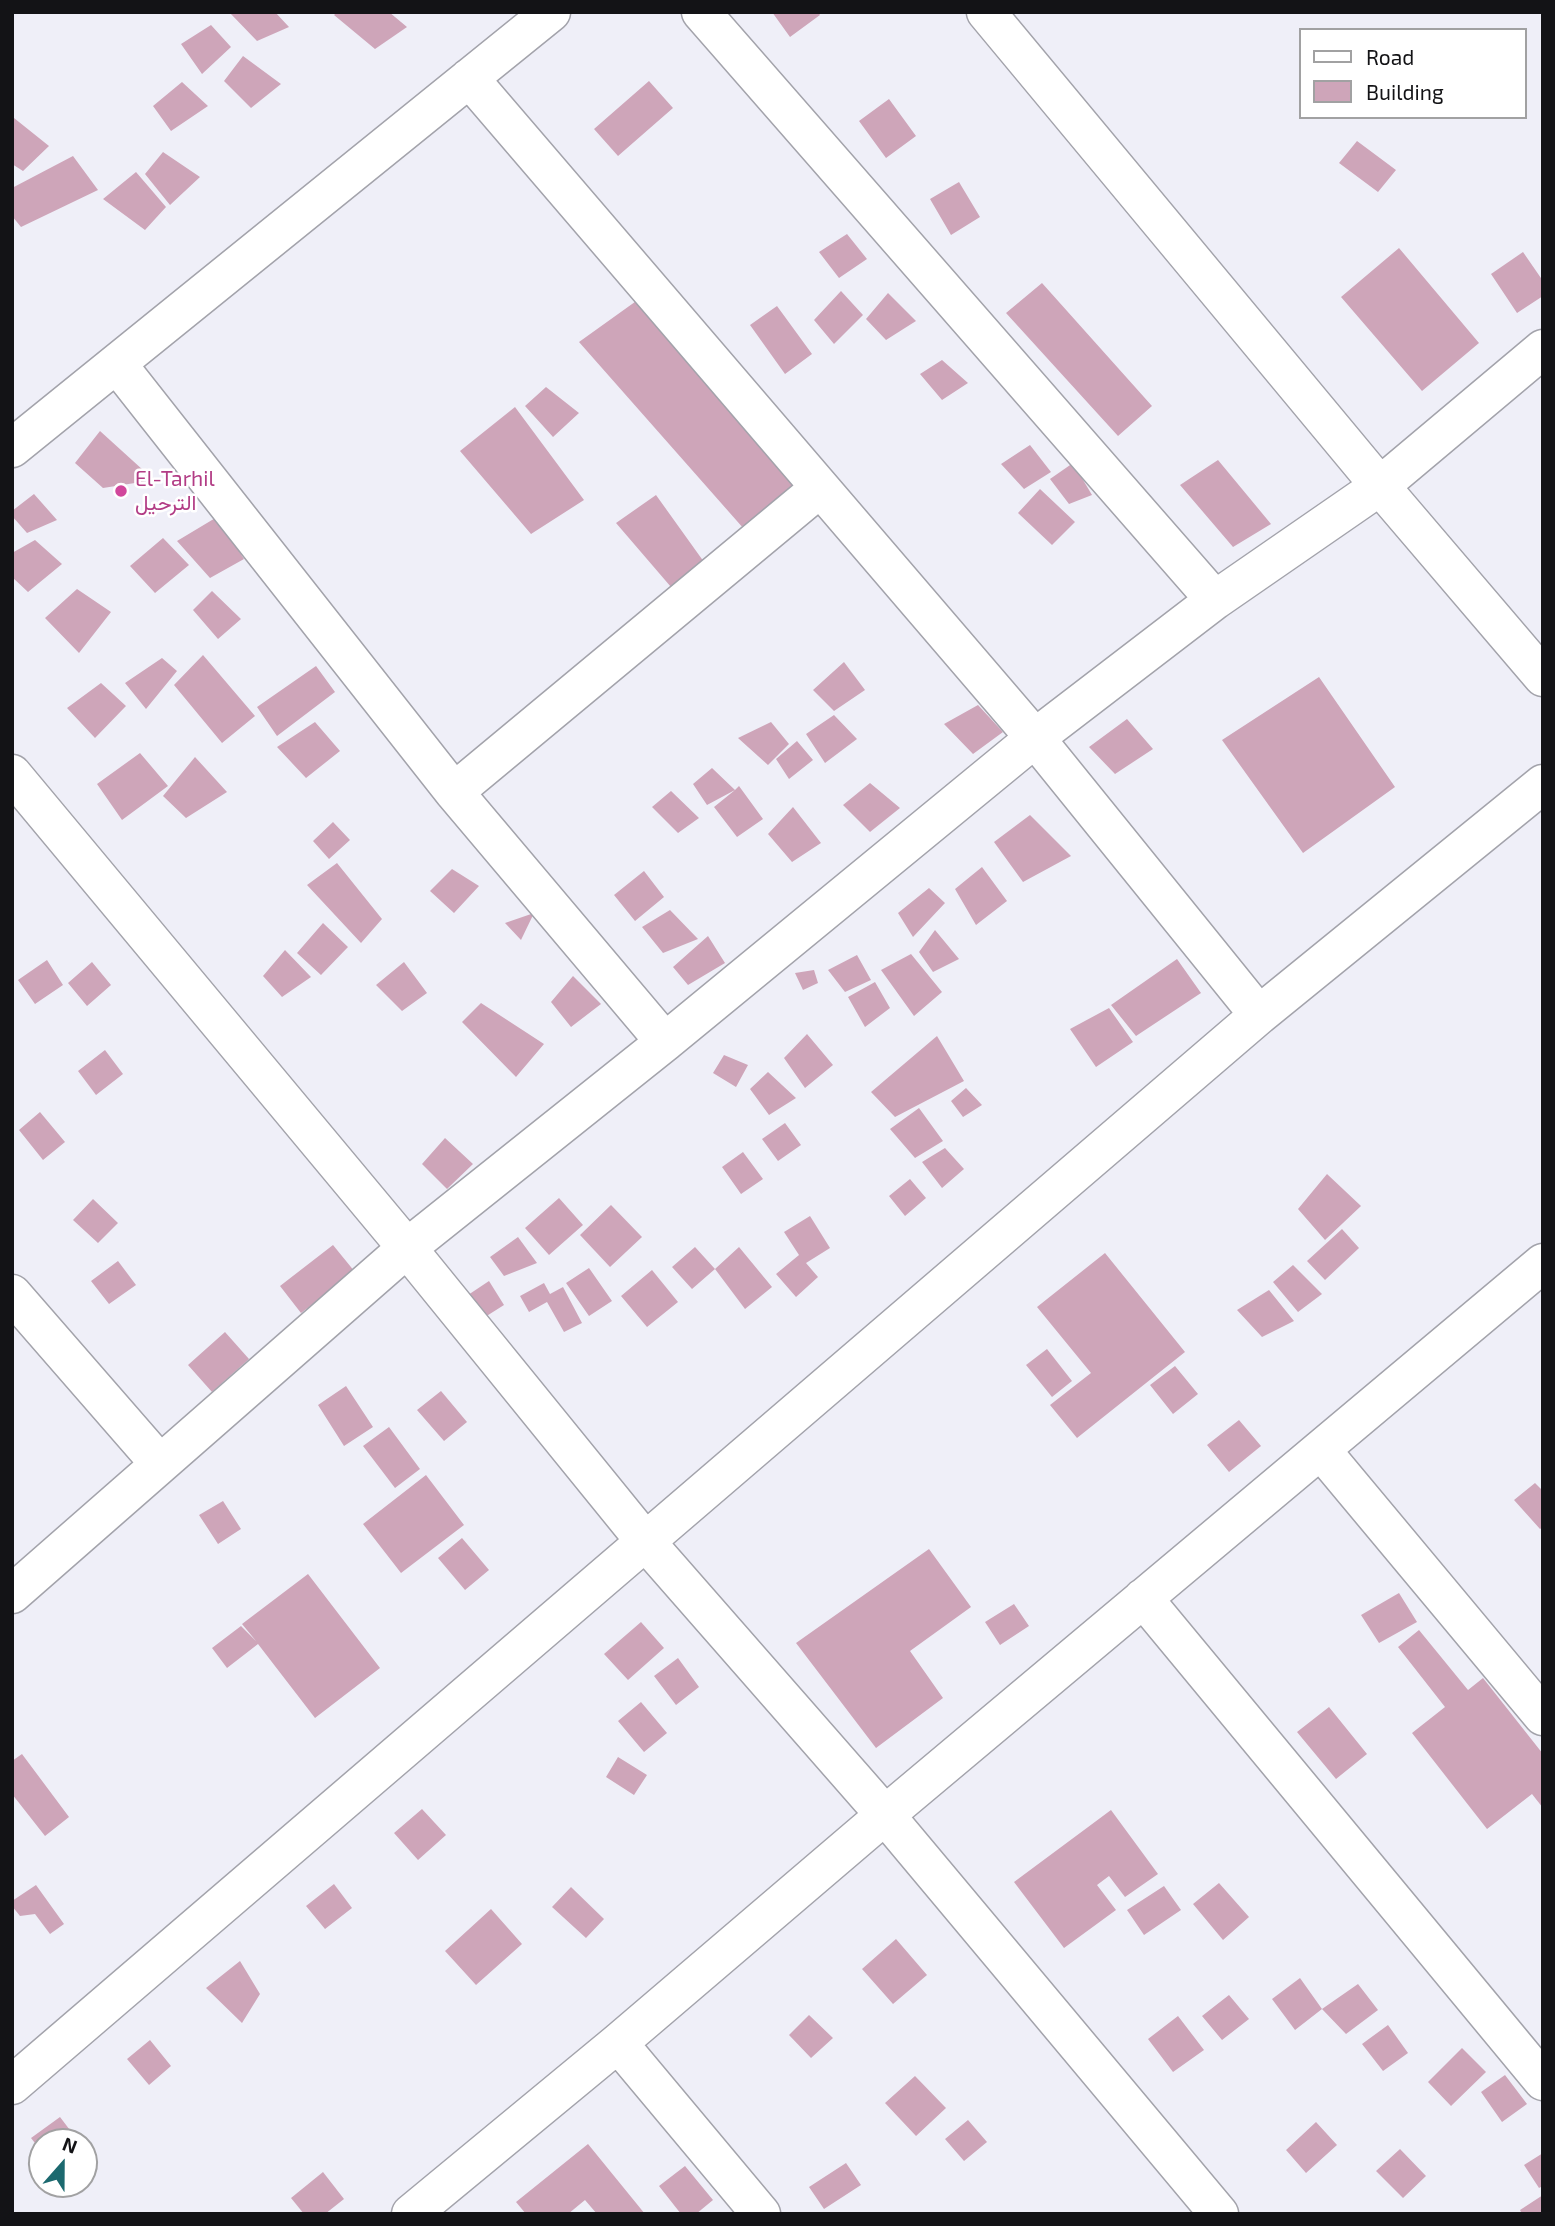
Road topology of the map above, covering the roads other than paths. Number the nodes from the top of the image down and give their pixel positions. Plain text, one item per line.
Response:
1 (551, 12) edge
2 (701, 12) edge
3 (986, 12) edge
4 (469, 78) junction
5 (1542, 351) edge
6 (117, 364) junction
7 (12, 449) edge
8 (1380, 486) junction
9 (820, 488) junction
10 (1215, 600) junction
11 (1543, 677) edge
12 (1035, 738) junction
13 (12, 774) edge
14 (1543, 784) edge
15 (454, 792) junction
16 (1259, 1014) junction
17 (665, 1042) junction
18 (407, 1248) junction
19 (1543, 1263) edge
20 (12, 1293) edge
21 (1321, 1450) junction
22 (159, 1464) junction
23 (645, 1541) junction
24 (12, 1594) edge
25 (1143, 1598) junction
26 (1543, 1716) edge
27 (885, 1815) junction
28 (618, 2043) junction
29 (1543, 2081) edge
30 (12, 2085) edge
31 (425, 2209) edge
32 (761, 2214) edge
33 (1219, 2214) edge

1 - 4 street
2 - 10 street
3 - 8 street
4 - 6 street
4 - 9 street
5 - 8 street
6 - 7 street
6 - 15 street
8 - 10 street
8 - 11 street
9 - 12 street
9 - 15 street
10 - 12 street
12 - 16 street
12 - 17 street
13 - 18 street
14 - 16 street
15 - 17 street
16 - 23 street
17 - 18 street
18 - 22 street
18 - 23 street
19 - 21 street
20 - 22 street
21 - 25 street
21 - 26 street
22 - 24 street
23 - 27 street
23 - 30 street
25 - 27 street
25 - 29 street
27 - 28 street
27 - 33 street
28 - 31 street
28 - 32 street

